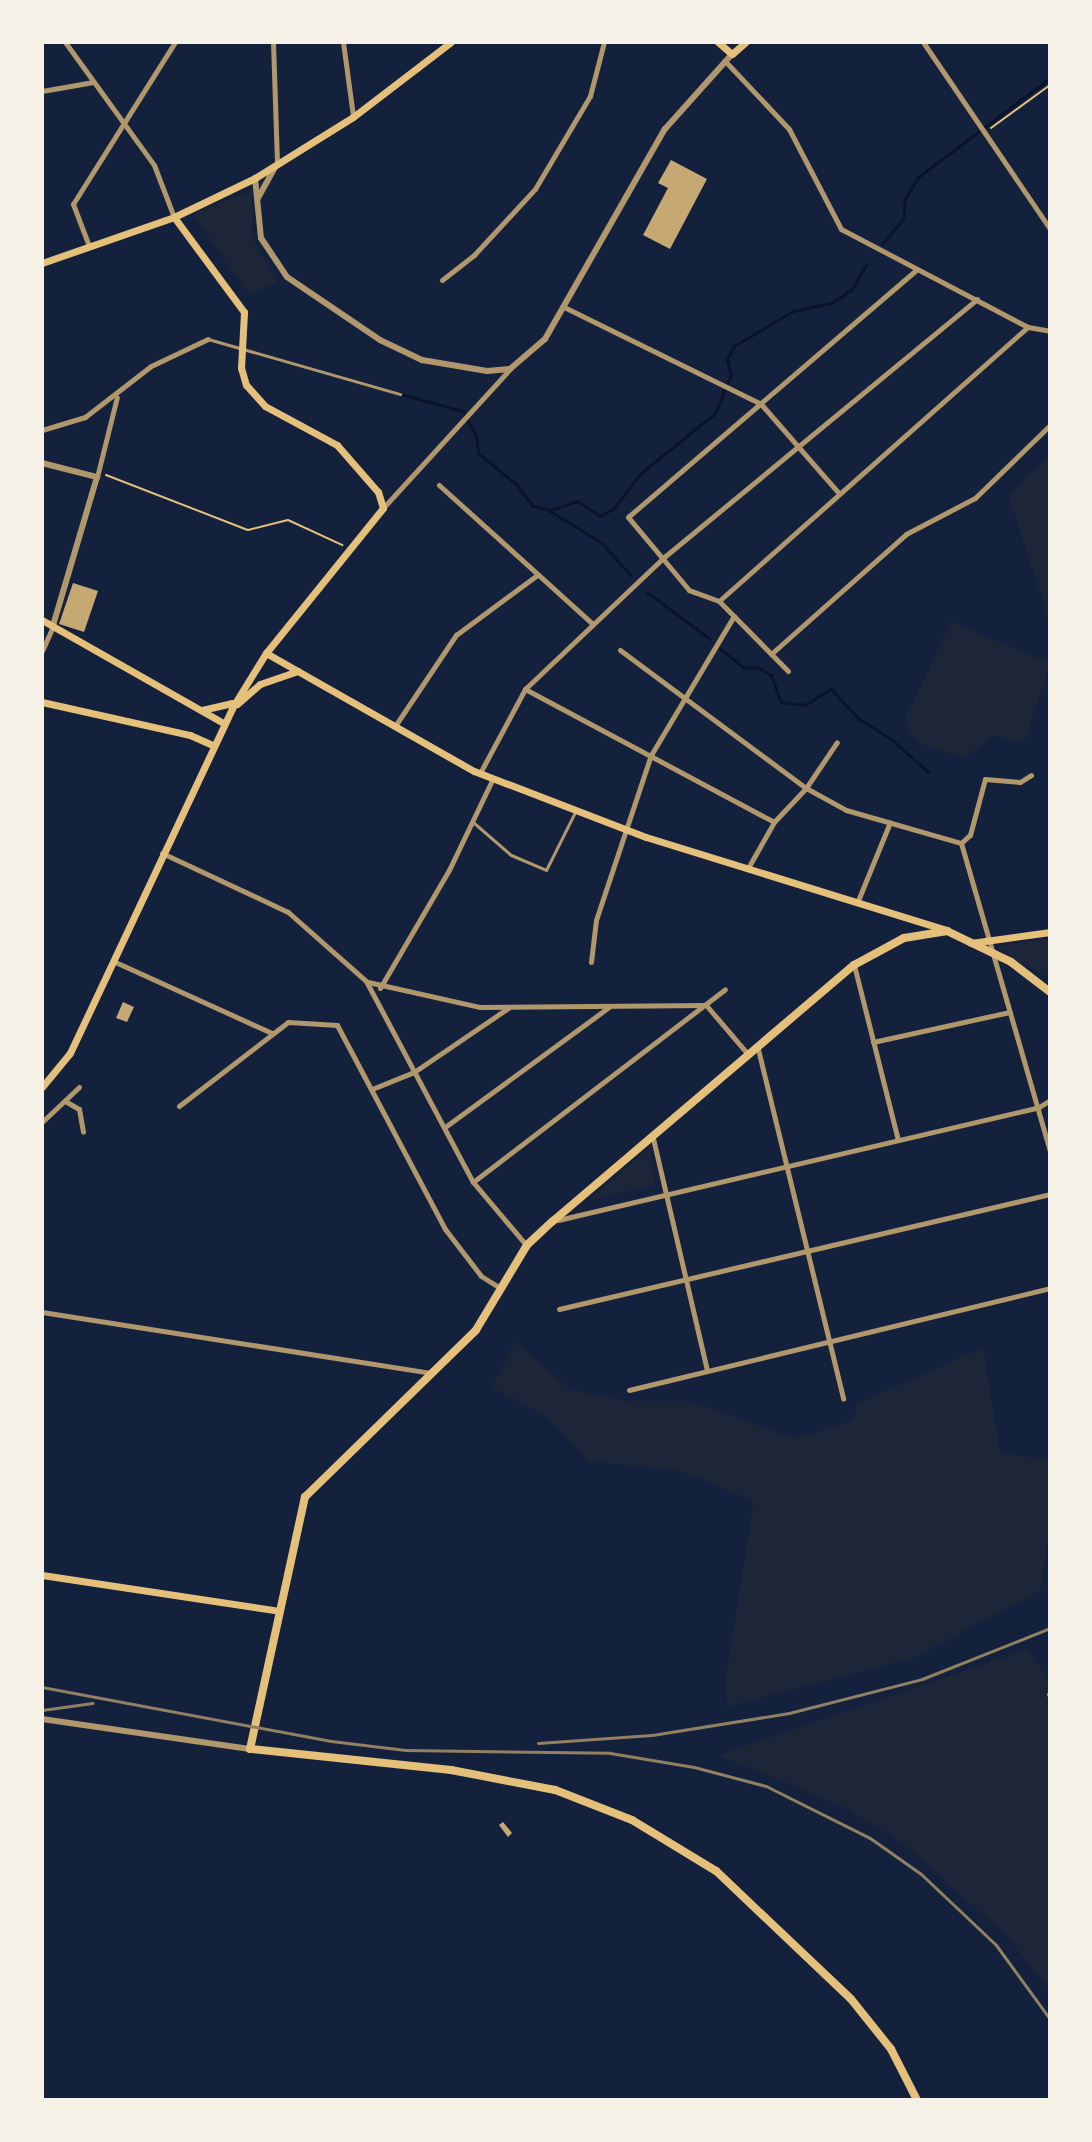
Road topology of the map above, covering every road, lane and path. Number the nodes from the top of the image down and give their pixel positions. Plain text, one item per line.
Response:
1 (65, 42) edge
2 (175, 42) edge
3 (273, 42) edge
4 (343, 42) edge
5 (451, 42) edge
6 (604, 42) edge
7 (718, 42) edge
8 (746, 42) edge
9 (923, 42) edge
10 (440, 46) edge
11 (732, 54) junction
12 (725, 61) junction
13 (93, 82) junction
14 (1050, 85) edge
15 (42, 91) edge
16 (353, 117) junction
17 (124, 124) junction
18 (983, 133) junction
19 (277, 165) junction
20 (255, 178) junction
21 (258, 198) junction
22 (174, 217) junction
23 (1050, 229) edge
24 (89, 246) junction
25 (42, 263) edge
26 (915, 271) junction
27 (442, 280) dead end
28 (977, 299) junction
29 (566, 308) junction
30 (1028, 327) junction
31 (1050, 331) edge
32 (208, 339) joint
33 (510, 369) junction
34 (400, 394) dead end
35 (117, 396) junction
36 (761, 404) junction
37 (1050, 425) edge
38 (42, 430) edge
39 (799, 447) junction
40 (42, 463) edge
41 (98, 474) junction
42 (439, 485) dead end
43 (837, 491) junction
44 (383, 508) junction
45 (350, 548) junction
46 (663, 558) junction
47 (537, 575) junction
48 (719, 601) junction
49 (734, 616) junction
50 (42, 620) edge
51 (593, 624) junction
52 (53, 626) junction
53 (620, 650) dead end
54 (42, 651) edge
55 (266, 653) junction
56 (771, 654) junction
57 (298, 671) junction
58 (788, 671) dead end
59 (525, 689) junction
60 (686, 699) junction
61 (237, 700) junction
62 (42, 702) edge
63 (232, 708) junction
64 (198, 710) junction
65 (223, 723) junction
66 (395, 726) junction
67 (837, 742) dead end
68 (212, 745) junction
69 (651, 755) junction
70 (480, 773) junction
71 (1031, 775) dead end
72 (493, 778) junction
73 (806, 788) junction
74 (576, 810) junction
75 (774, 822) junction
76 (890, 822) junction
77 (474, 823) junction
78 (626, 829) junction
79 (961, 843) junction
80 (162, 853) junction
81 (748, 869) junction
82 (857, 903) junction
83 (947, 931) junction
84 (1050, 932) edge
85 (987, 940) junction
86 (971, 943) junction
87 (992, 953) junction
88 (113, 961) junction
89 (591, 962) dead end
90 (854, 965) junction
91 (366, 981) junction
92 (380, 988) junction
93 (725, 989) dead end
94 (1050, 992) edge
95 (706, 1005) junction
96 (610, 1006) junction
97 (509, 1007) junction
98 (1010, 1012) junction
99 (273, 1033) junction
100 (873, 1042) junction
101 (756, 1044) junction
102 (746, 1052) junction
103 (414, 1072) junction
104 (42, 1087) edge
105 (79, 1087) dead end
106 (372, 1089) junction
107 (64, 1100) junction
108 (1050, 1100) edge
109 (179, 1106) dead end
110 (1039, 1107) junction
111 (42, 1122) edge
112 (445, 1127) junction
113 (83, 1132) dead end
114 (652, 1134) junction
115 (898, 1140) junction
116 (1050, 1152) edge
117 (786, 1166) junction
118 (473, 1182) junction
119 (666, 1194) junction
120 (1050, 1194) edge
121 (553, 1221) junction
122 (527, 1245) junction
123 (807, 1251) junction
124 (686, 1280) junction
125 (500, 1288) junction
126 (1050, 1288) edge
127 (559, 1309) dead end
128 (42, 1312) edge
129 (829, 1342) junction
130 (707, 1371) junction
131 (432, 1373) junction
132 (629, 1390) dead end
133 (843, 1399) dead end
134 (42, 1575) edge
135 (279, 1611) junction
136 (42, 1719) edge
137 (250, 1749) junction
138 (917, 2100) edge

1 - 13 street
2 - 17 street
3 - 19 street
4 - 16 street
5 - 10 main road
6 - 27 street
7 - 11 main road
8 - 11 main road
9 - 18 street
10 - 16 main road
11 - 12 street
12 - 26 street
12 - 29 street
13 - 15 street
13 - 17 street
14 - 18 path
16 - 19 main road
17 - 22 street
17 - 24 street
18 - 23 street
19 - 20 main road
19 - 21 street
20 - 21 street
20 - 22 main road
21 - 33 street
22 - 24 main road
22 - 44 main road
24 - 25 main road
26 - 28 street
26 - 36 street
28 - 30 street
28 - 39 street
29 - 33 street
29 - 36 street
30 - 31 street
30 - 43 street
32 - 34 lane
32 - 35 street
33 - 44 street
35 - 38 street
35 - 41 street
36 - 39 street
36 - 46 street
37 - 56 street
39 - 43 street
39 - 46 street
40 - 41 street
41 - 45 path
41 - 52 street
42 - 47 street
43 - 48 street
44 - 45 main road
45 - 55 main road
46 - 48 street
46 - 51 street
47 - 51 street
47 - 66 street
48 - 49 street
49 - 56 street
49 - 60 street
50 - 52 main road
51 - 59 street
52 - 54 street
52 - 64 main road
53 - 60 street
55 - 57 main road
55 - 61 main road
56 - 58 street
57 - 63 main road
57 - 66 main road
59 - 69 street
59 - 70 street
60 - 69 street
60 - 73 street
61 - 63 main road
61 - 64 main road
62 - 68 main road
63 - 65 main road
64 - 65 main road
65 - 68 main road
66 - 70 main road
67 - 73 street
68 - 80 main road
69 - 75 street
69 - 78 street
70 - 72 main road
71 - 79 street
72 - 74 main road
72 - 77 street
73 - 75 street
73 - 76 street
74 - 77 lane
74 - 78 main road
75 - 81 street
76 - 79 street
76 - 82 street
77 - 92 street
78 - 81 main road
78 - 89 street
79 - 85 street
80 - 88 main road
80 - 91 street
81 - 82 main road
82 - 83 main road
83 - 86 main road
83 - 90 main road
84 - 85 main road
85 - 86 main road
85 - 87 street
86 - 87 main road
87 - 94 main road
87 - 98 street
88 - 99 street
88 - 104 main road
90 - 100 street
90 - 101 main road
91 - 92 street
91 - 103 street
92 - 97 street
93 - 95 street
95 - 96 street
95 - 102 street
95 - 118 street
96 - 97 street
96 - 112 street
97 - 103 street
98 - 100 street
98 - 110 street
99 - 106 street
99 - 109 street
100 - 115 street
101 - 102 main road
101 - 117 street
102 - 114 main road
103 - 106 street
103 - 112 street
105 - 107 street
106 - 125 street
107 - 111 street
107 - 113 street
108 - 110 street
110 - 115 street
110 - 116 street
112 - 118 street
114 - 119 street
114 - 121 main road
115 - 117 street
117 - 119 street
117 - 123 street
118 - 122 street
119 - 121 street
119 - 124 street
120 - 123 street
121 - 122 main road
122 - 125 main road
123 - 124 street
123 - 129 street
124 - 127 street
124 - 130 street
125 - 131 main road
126 - 129 street
128 - 131 street
129 - 130 street
129 - 133 street
130 - 132 street
131 - 135 main road
134 - 135 main road
135 - 137 main road
136 - 137 street
137 - 138 main road

